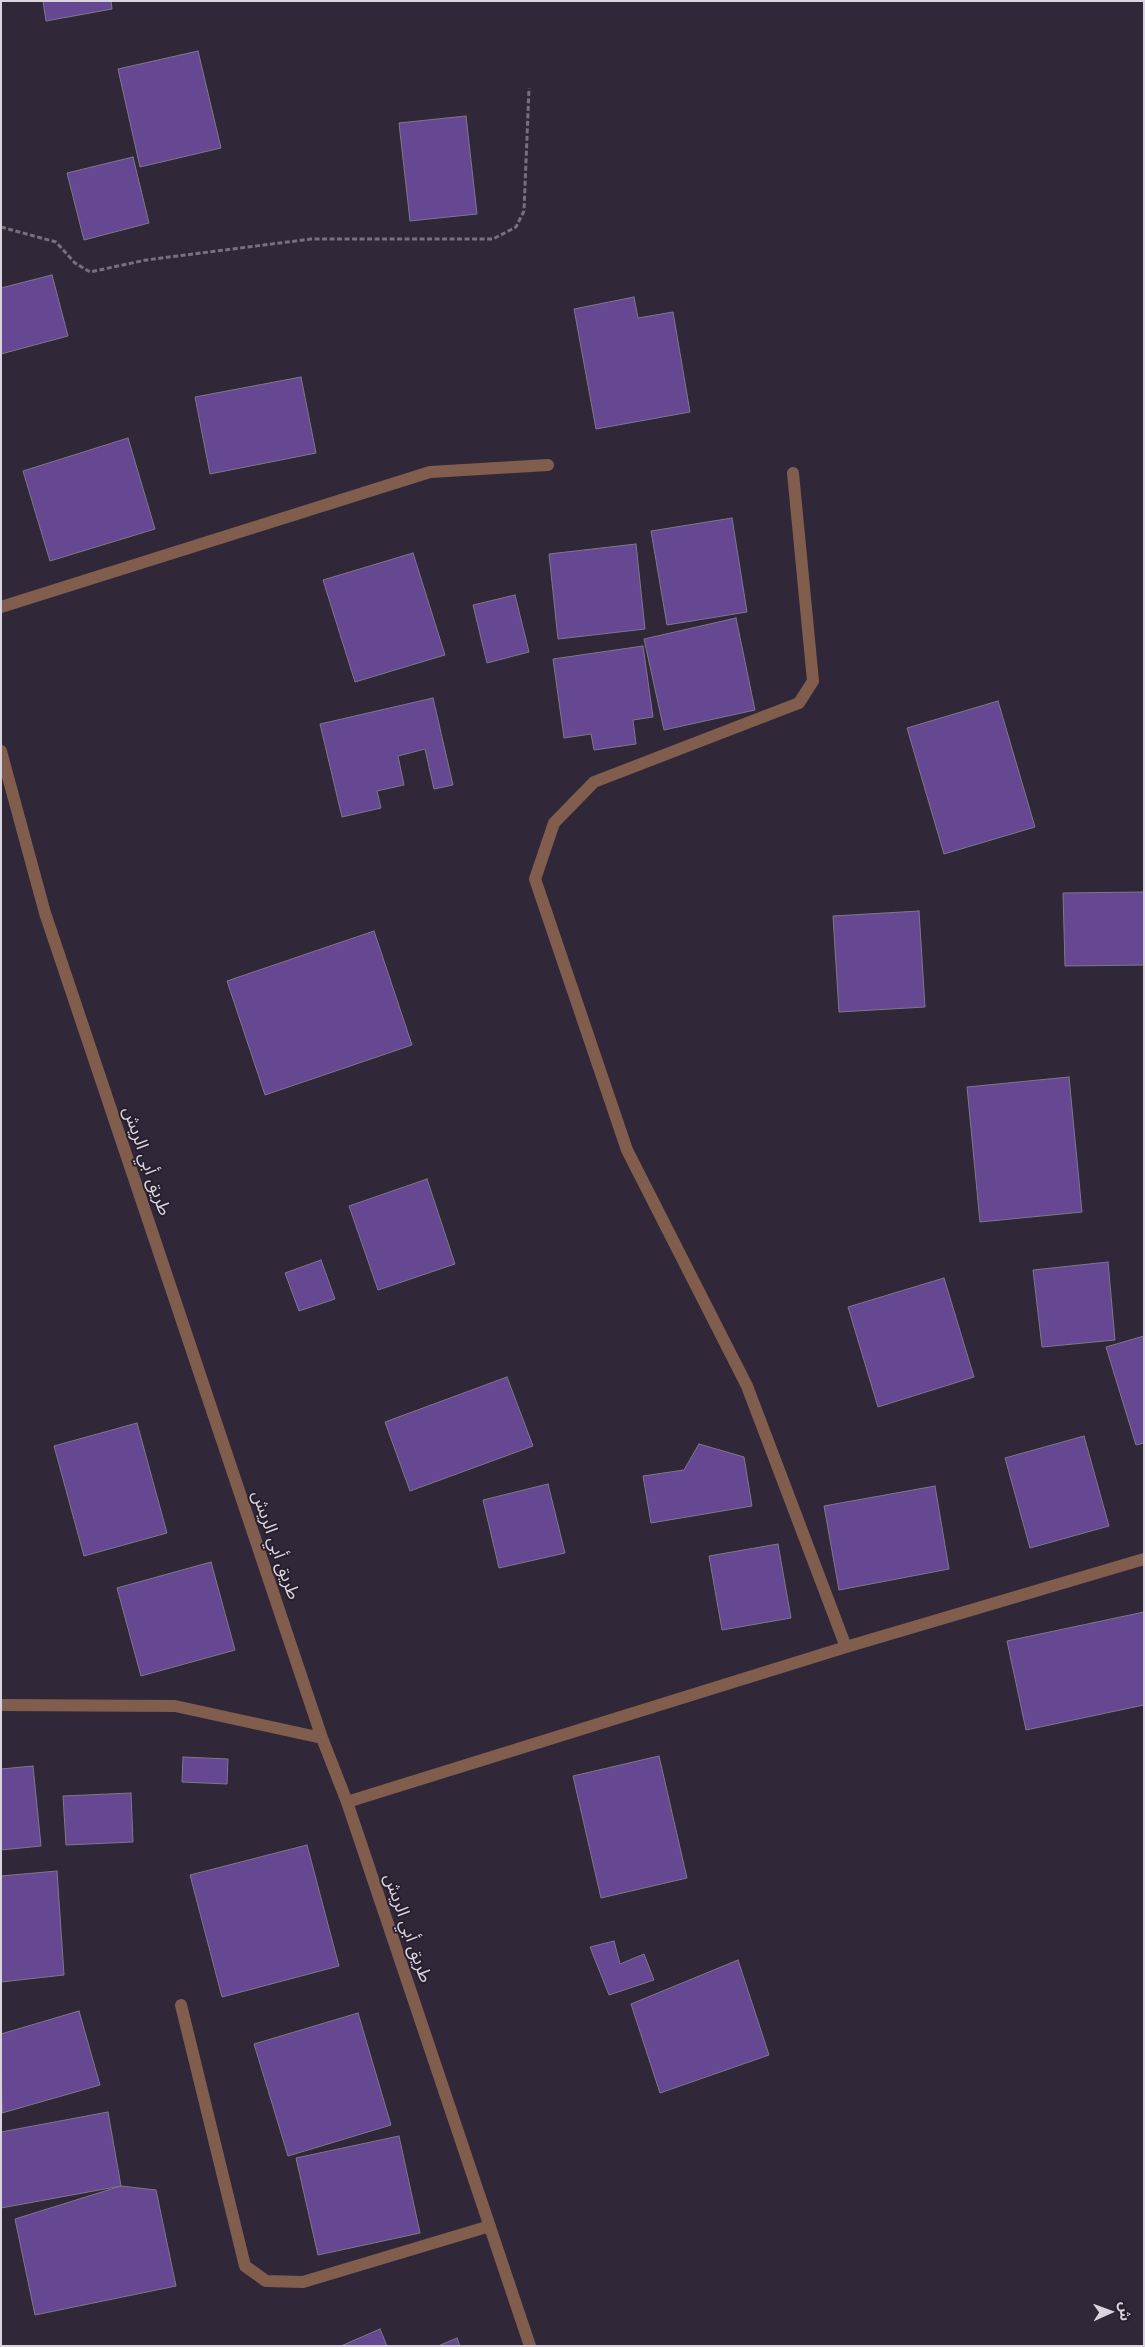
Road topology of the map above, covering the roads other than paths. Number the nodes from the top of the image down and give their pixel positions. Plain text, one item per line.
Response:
1 (548, 465) dead end
2 (794, 473) dead end
3 (1, 607) edge
4 (1, 751) edge
5 (1144, 1559) edge
6 (846, 1646) junction
7 (1, 1705) edge
8 (322, 1738) junction
9 (347, 1802) junction
10 (181, 2005) dead end
11 (490, 2226) junction
12 (530, 2346) edge

1 - 3 street
2 - 6 street
4 - 8 street, طريق أبي الريش
5 - 6 street
6 - 9 street
7 - 8 street
8 - 9 street, طريق أبي الريش
9 - 11 street, طريق أبي الريش
10 - 11 street
11 - 12 street, طريق أبي الريش

